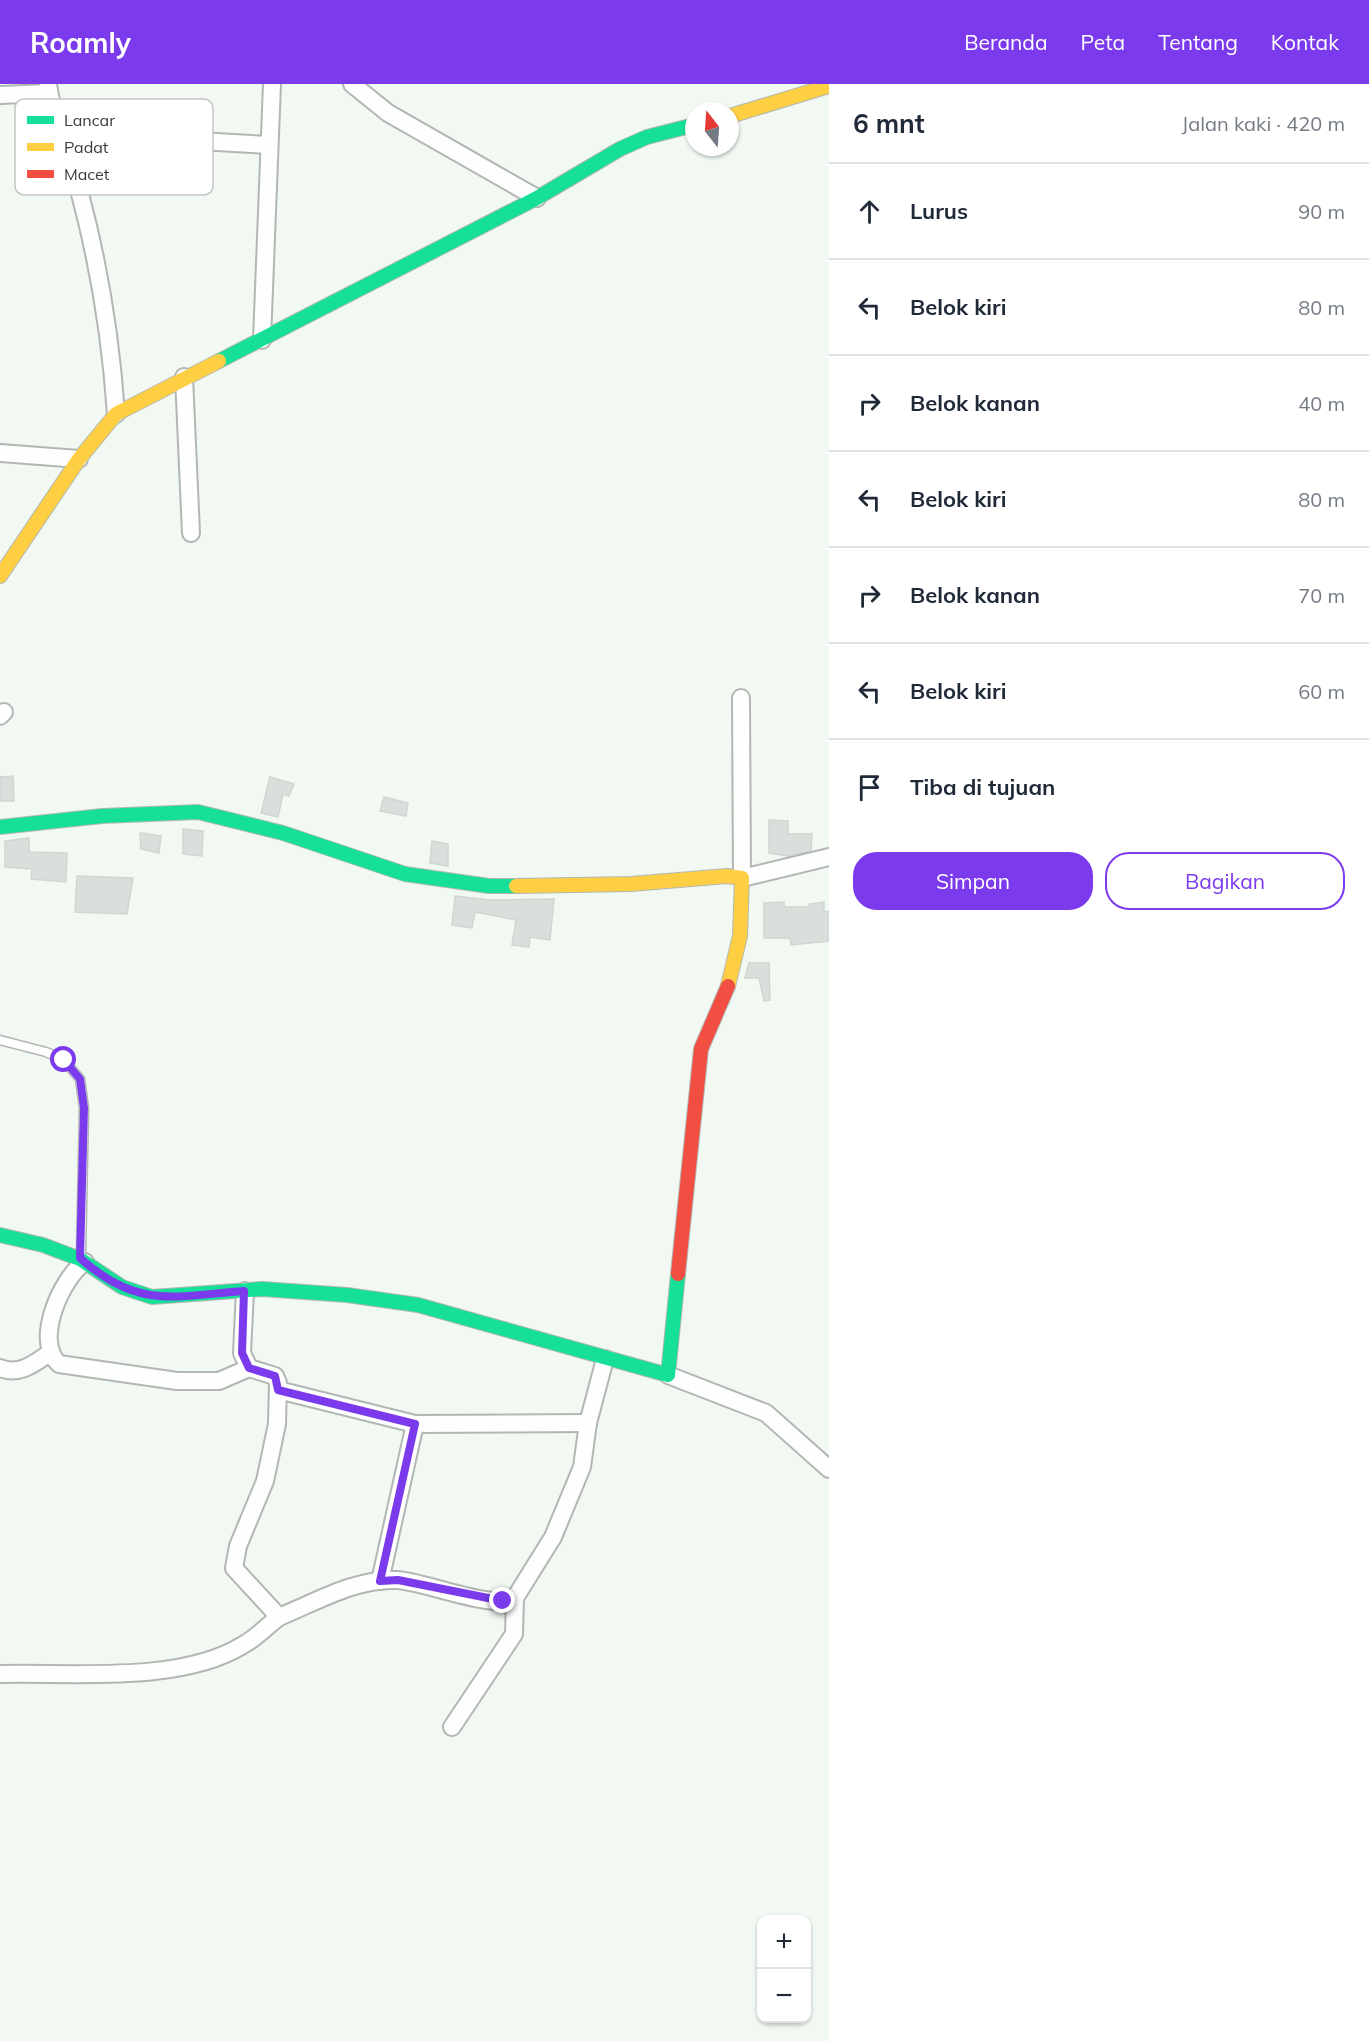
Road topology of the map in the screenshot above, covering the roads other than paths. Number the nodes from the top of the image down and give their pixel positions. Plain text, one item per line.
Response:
1 (272, 84) edge
2 (352, 84) edge
3 (829, 86) edge
4 (49, 88) edge
5 (0, 95) edge
6 (739, 113) edge
7 (685, 128) edge
8 (213, 142) edge
9 (268, 145) junction
10 (80, 195) edge
11 (537, 198) junction
12 (262, 340) junction
13 (184, 377) junction
14 (116, 414) junction
15 (0, 453) edge
16 (79, 459) junction
17 (191, 532) dead end
18 (0, 576) edge
19 (741, 698) dead end
20 (0, 827) edge
21 (829, 857) edge
22 (742, 878) junction
23 (0, 1040) edge
24 (0, 1235) edge
25 (82, 1260) junction
26 (244, 1291) junction
27 (51, 1352) junction
28 (605, 1359) junction
29 (0, 1368) edge
30 (249, 1368) junction
31 (668, 1375) junction
32 (278, 1390) junction
33 (588, 1423) junction
34 (415, 1424) junction
35 (829, 1469) edge
36 (380, 1581) junction
37 (515, 1598) junction
38 (279, 1617) junction
39 (0, 1674) edge
40 (452, 1727) dead end

1 - 9 street
2 - 11 street
3 - 6 street
4 - 5 street
7 - 11 street
8 - 9 street
9 - 12 street
10 - 14 street
11 - 12 street
12 - 13 street
13 - 14 street
13 - 17 street
14 - 16 street
15 - 16 street
16 - 18 street
19 - 22 street
20 - 22 street
21 - 22 street
22 - 31 street
23 - 25 lane
24 - 25 street
25 - 26 street
25 - 27 street
26 - 28 street
26 - 30 street
27 - 29 street
27 - 30 street
28 - 31 street
28 - 33 street
30 - 32 street
31 - 35 street
32 - 34 street
32 - 38 street
33 - 34 street
33 - 37 street
34 - 36 street
36 - 37 street
36 - 38 street
37 - 40 street
38 - 39 street

